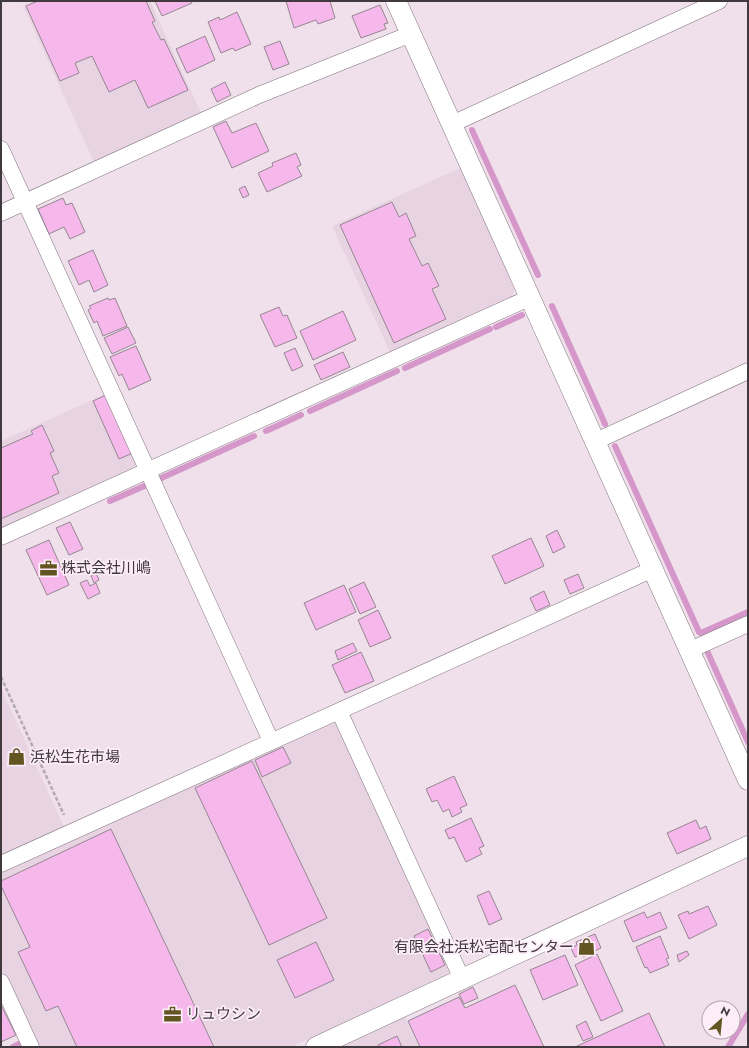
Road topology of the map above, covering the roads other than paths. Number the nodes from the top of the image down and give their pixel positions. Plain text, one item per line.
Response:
1 (396, 1) edge
2 (719, 1) edge
3 (411, 34) junction
4 (452, 124) junction
5 (1, 149) edge
6 (25, 202) junction
7 (1, 213) edge
8 (531, 297) junction
9 (748, 371) edge
10 (596, 441) junction
11 (148, 470) junction
12 (1, 537) edge
13 (653, 569) junction
14 (748, 624) edge
15 (690, 650) junction
16 (339, 711) junction
17 (271, 741) junction
18 (748, 780) edge
19 (748, 846) edge
20 (1, 864) edge
21 (462, 979) junction
22 (1, 982) edge
23 (31, 1047) edge
24 (316, 1047) edge

1 - 3 street
2 - 4 street
3 - 4 street
3 - 6 street
4 - 8 street
5 - 6 street
6 - 7 street
6 - 11 street
8 - 10 street
8 - 11 street
9 - 10 street
10 - 13 street
11 - 12 street
11 - 17 street
13 - 15 street
13 - 16 street
14 - 15 street
15 - 18 street
16 - 17 street
16 - 21 street
17 - 20 street
19 - 21 street
21 - 24 street
22 - 23 street

